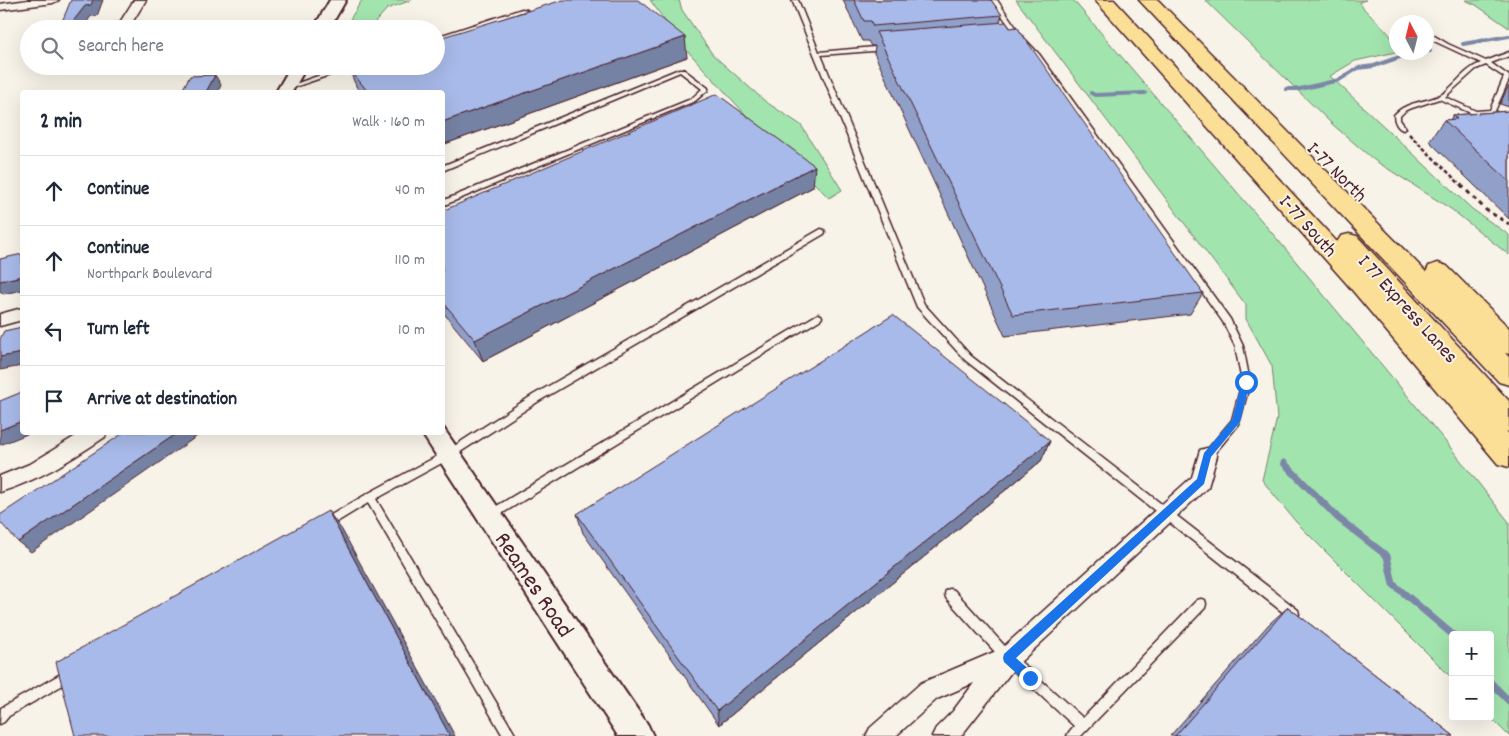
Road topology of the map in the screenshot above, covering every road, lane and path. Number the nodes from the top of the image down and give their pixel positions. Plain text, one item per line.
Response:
1 (53, 0) edge
2 (140, 0) edge
3 (338, 0) edge
4 (795, 0) edge
5 (994, 0) edge
6 (1104, 0) edge
7 (1122, 0) edge
8 (1148, 0) edge
9 (1166, 0) edge
10 (0, 7) edge
11 (524, 10) edge
12 (127, 20) edge
13 (326, 20) edge
14 (445, 36) edge
15 (1020, 37) junction
16 (1011, 38) edge
17 (1434, 38) edge
18 (898, 47) edge
19 (817, 54) junction
20 (1509, 54) edge
21 (1486, 64) junction
22 (294, 75) edge
23 (328, 75) edge
24 (285, 90) edge
25 (1439, 97) junction
26 (1403, 128) joint
27 (445, 168) edge
28 (445, 203) edge
29 (1509, 224) edge
30 (821, 232) dead end
31 (20, 315) edge
32 (818, 317) dead end
33 (0, 320) edge
34 (1509, 344) edge
35 (1509, 374) edge
36 (1509, 420) edge
37 (93, 435) edge
38 (440, 444) edge
39 (1509, 454) edge
40 (1207, 456) joint
41 (0, 484) edge
42 (370, 497) junction
43 (1167, 512) junction
44 (489, 516) junction
45 (311, 532) edge
46 (950, 594) dead end
47 (1201, 604) dead end
48 (1301, 620) edge
49 (1008, 658) junction
50 (82, 667) edge
51 (0, 718) edge
52 (1083, 726) junction
53 (510, 736) edge
54 (637, 736) edge
55 (878, 736) edge
56 (944, 736) edge
57 (1073, 736) edge

1 - 10 street
2 - 12 street
3 - 13 main road
4 - 19 lane
5 - 15 lane
6 - 39 highway, I-77 South
7 - 36 highway, I 77 Express Lanes
8 - 35 highway, I 77 Express Lanes
9 - 34 highway, I-77 North
11 - 14 lane
15 - 16 lane
15 - 40 lane
17 - 21 lane
18 - 19 lane
19 - 43 lane
20 - 21 lane
21 - 25 lane
21 - 25 lane
22 - 24 main road
23 - 24 lane
25 - 26 lane
26 - 29 path
27 - 28 lane
30 - 38 lane
31 - 33 street
32 - 44 lane
37 - 41 street
38 - 42 lane
38 - 44 main road, Reames Road
40 - 43 street
42 - 45 lane
42 - 53 lane
43 - 48 lane
43 - 49 street
44 - 54 main road, Reames Road
46 - 49 lane
47 - 52 lane
49 - 52 lane
49 - 55 street
49 - 56 street
50 - 51 lane
52 - 57 lane

